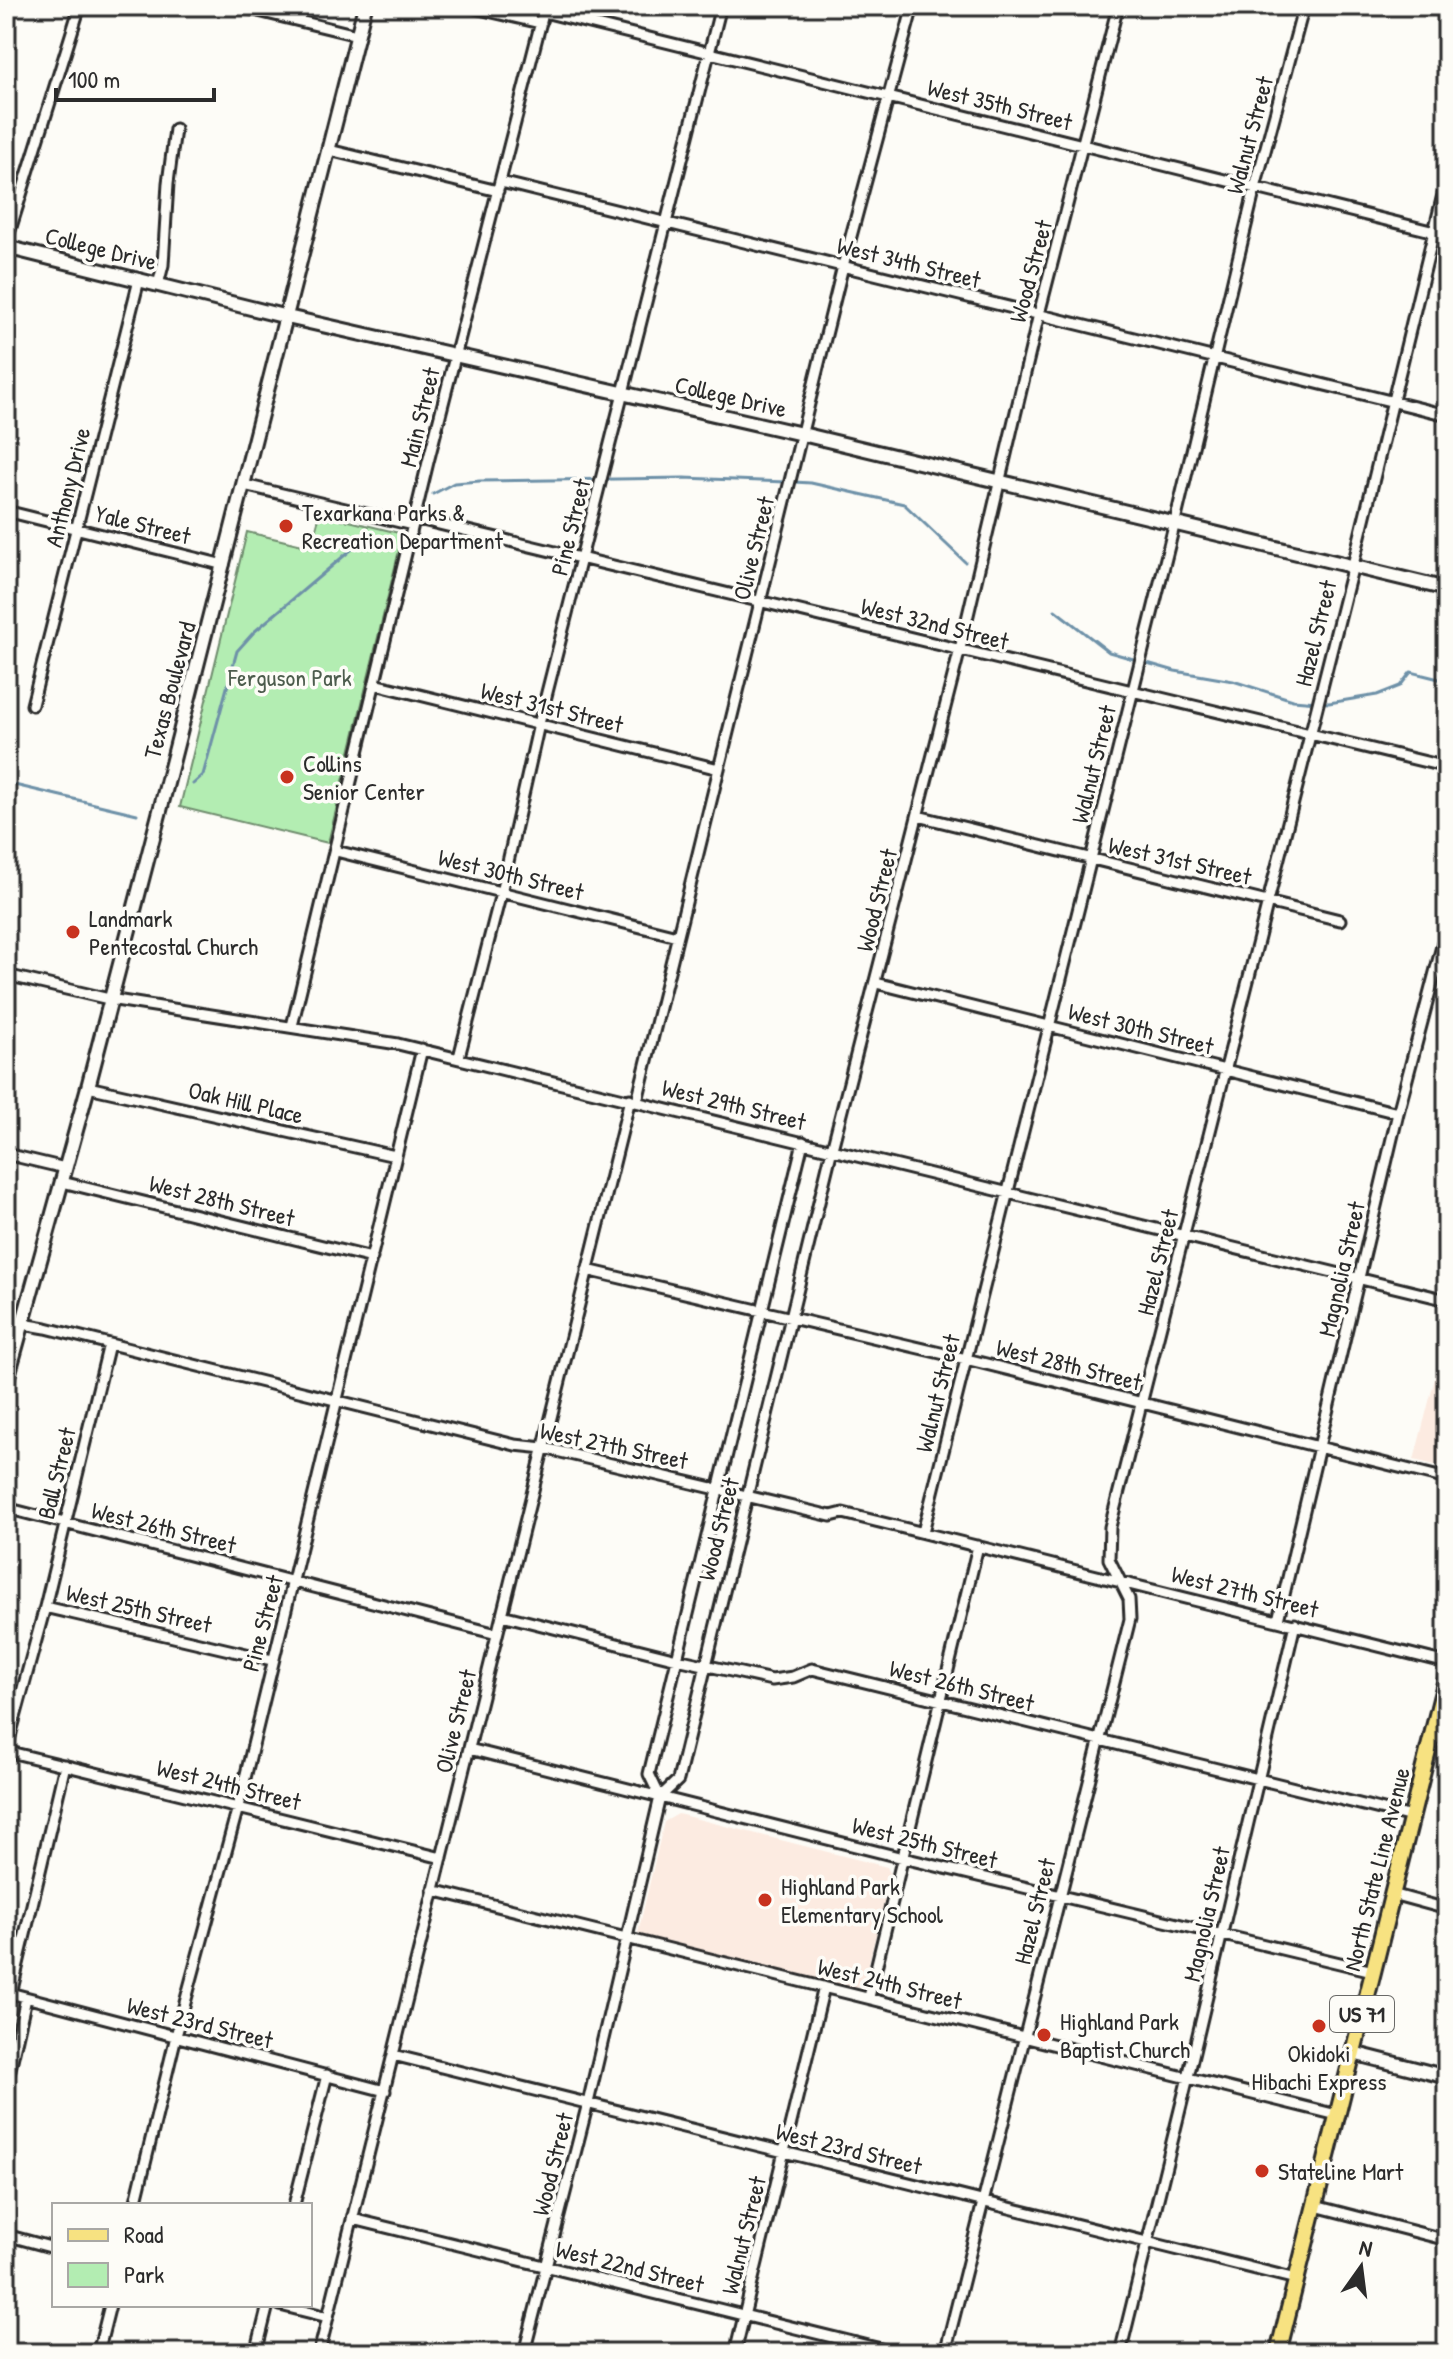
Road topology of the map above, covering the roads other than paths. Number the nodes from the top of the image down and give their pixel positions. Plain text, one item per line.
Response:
1 (80, 6) edge
2 (238, 6) edge
3 (365, 6) edge
4 (466, 6) edge
5 (721, 6) edge
6 (913, 6) edge
7 (1118, 6) edge
8 (1304, 6) edge
9 (544, 9) edge
10 (541, 23) junction
11 (357, 35) junction
12 (709, 53) junction
13 (889, 98) junction
14 (175, 129) dead end
15 (1084, 146) junction
16 (329, 150) junction
17 (1447, 178) edge
18 (499, 187) junction
19 (1255, 188) junction
20 (666, 223) junction
21 (1433, 232) junction
22 (1447, 235) edge
23 (6, 245) edge
24 (843, 266) junction
25 (139, 280) junction
26 (158, 285) junction
27 (1039, 314) junction
28 (287, 317) junction
29 (455, 355) junction
30 (1213, 358) junction
31 (625, 394) junction
32 (1391, 401) junction
33 (1447, 415) edge
34 (802, 434) junction
35 (999, 481) junction
36 (244, 485) junction
37 (6, 511) edge
38 (414, 521) junction
39 (1175, 522) junction
40 (78, 529) junction
41 (583, 559) junction
42 (224, 565) junction
43 (1353, 565) junction
44 (1447, 589) edge
45 (761, 601) junction
46 (960, 649) junction
47 (375, 684) junction
48 (1131, 691) junction
49 (32, 705) dead end
50 (539, 724) junction
51 (1310, 734) junction
52 (1447, 767) edge
53 (719, 769) junction
54 (918, 816) junction
55 (336, 851) junction
56 (1090, 859) junction
57 (501, 893) junction
58 (1267, 902) junction
59 (1340, 920) dead end
60 (1447, 927) edge
61 (677, 936) junction
62 (6, 975) edge
63 (876, 983) junction
64 (109, 999) junction
65 (292, 1026) junction
66 (1048, 1026) junction
67 (422, 1049) junction
68 (459, 1057) junction
69 (1224, 1070) junction
70 (88, 1087) junction
71 (634, 1100) junction
72 (1398, 1113) junction
73 (803, 1142) junction
74 (832, 1149) junction
75 (6, 1154) edge
76 (395, 1156) junction
77 (64, 1175) junction
78 (1007, 1192) junction
79 (1185, 1236) junction
80 (372, 1258) junction
81 (587, 1270) junction
82 (1359, 1278) junction
83 (1447, 1300) edge
84 (763, 1313) junction
85 (790, 1319) junction
86 (6, 1321) edge
87 (22, 1324) junction
88 (109, 1344) junction
89 (966, 1359) junction
90 (6, 1383) edge
91 (337, 1400) junction
92 (1143, 1403) junction
93 (1319, 1447) junction
94 (544, 1448) junction
95 (1447, 1479) edge
96 (717, 1488) junction
97 (747, 1495) junction
98 (6, 1508) edge
99 (64, 1522) junction
100 (923, 1532) junction
101 (978, 1546) junction
102 (293, 1581) junction
103 (1120, 1581) junction
104 (45, 1607) junction
105 (502, 1615) junction
106 (1278, 1620) junction
107 (1295, 1624) junction
108 (497, 1634) junction
109 (677, 1659) junction
110 (272, 1660) junction
111 (1447, 1663) edge
112 (705, 1666) junction
113 (1447, 1675) edge
114 (941, 1701) junction
115 (1432, 1736) junction
116 (1098, 1739) junction
117 (1447, 1741) edge
118 (469, 1749) junction
119 (6, 1751) edge
120 (65, 1765) junction
121 (1259, 1779) junction
122 (660, 1797) junction
123 (238, 1807) junction
124 (1412, 1817) junction
125 (442, 1858) junction
126 (903, 1858) junction
127 (433, 1890) junction
128 (1392, 1894) junction
129 (1059, 1895) junction
130 (1447, 1909) edge
131 (1221, 1934) junction
132 (627, 1939) junction
133 (1373, 1971) junction
134 (824, 1987) junction
135 (9, 1993) edge
136 (869, 1997) junction
137 (26, 1998) junction
138 (176, 2036) junction
139 (1024, 2037) junction
140 (1353, 2053) junction
141 (393, 2055) junction
142 (327, 2075) junction
143 (1188, 2077) junction
144 (1447, 2077) edge
145 (6, 2087) edge
146 (385, 2091) junction
147 (588, 2103) junction
148 (1337, 2115) junction
149 (784, 2152) junction
150 (983, 2201) junction
151 (135, 2203) edge
152 (295, 2203) edge
153 (1315, 2206) junction
154 (353, 2219) junction
155 (6, 2235) edge
156 (1447, 2240) edge
157 (1147, 2243) junction
158 (52, 2247) edge
159 (547, 2266) junction
160 (1296, 2279) junction
161 (110, 2307) edge
162 (268, 2307) edge
163 (288, 2307) edge
164 (744, 2315) junction
165 (328, 2317) junction
166 (98, 2353) edge
167 (256, 2353) edge
168 (319, 2353) edge
169 (524, 2353) edge
170 (735, 2353) edge
171 (897, 2353) edge
172 (945, 2353) edge
173 (1120, 2353) edge
174 (1278, 2353) edge

1 - 23 street
2 - 11 street
3 - 11 street, Texas Boulevard
4 - 10 street
5 - 12 street, Pine Street
6 - 13 street, Olive Street
7 - 15 street, Wood Street
8 - 19 street, Walnut Street
9 - 10 street, Main Street
9 - 12 street, West 35th Street
10 - 18 street, Main Street
11 - 16 street, Texas Boulevard
12 - 13 street, West 35th Street
12 - 20 street, Pine Street
13 - 15 street, West 35th Street
13 - 24 street, Olive Street
14 - 26 street
15 - 19 street, West 35th Street
15 - 27 street, Wood Street
16 - 18 street, West 34th Street
16 - 28 street, Texas Boulevard
17 - 21 street, Hazel Street
18 - 20 street, West 34th Street
18 - 29 street, Main Street
19 - 21 street, West 35th Street
19 - 30 street, Walnut Street
20 - 24 street, West 34th Street
20 - 31 street, Pine Street
21 - 22 street, West 35th Street
21 - 32 street, Hazel Street
23 - 25 street, College Drive
24 - 27 street, West 34th Street
24 - 34 street, Olive Street
25 - 26 street, College Drive
25 - 40 street, Anthony Drive
26 - 28 street, College Drive
27 - 30 street, West 34th Street
27 - 35 street, Wood Street
28 - 29 street, College Drive
28 - 36 street, Texas Boulevard
29 - 31 street, College Drive
29 - 38 street, Main Street
30 - 32 street, West 34th Street
30 - 39 street, Walnut Street
31 - 34 street, College Drive
31 - 41 street, Pine Street
32 - 33 street, West 34th Street
32 - 43 street, Hazel Street
34 - 35 street, College Drive
34 - 45 street, Olive Street
35 - 39 street, College Drive
35 - 46 street, Wood Street
36 - 38 street, West 32nd Street
36 - 42 street, Texas Boulevard
37 - 40 street, Yale Street
38 - 41 street, West 32nd Street
38 - 47 street, Main Street
39 - 43 street, College Drive
39 - 48 street, Walnut Street
40 - 42 street, Yale Street
40 - 49 street, Anthony Drive
41 - 45 street, West 32nd Street
41 - 50 street, Pine Street
42 - 64 street, Texas Boulevard
43 - 44 street, College Drive
43 - 51 street, Hazel Street
45 - 46 street, West 32nd Street
45 - 53 street, Olive Street
46 - 48 street, West 32nd Street
46 - 54 street, Wood Street
47 - 50 street, West 31st Street
47 - 55 street, Main Street
48 - 51 street, West 32nd Street
48 - 56 street, Walnut Street
50 - 53 street, West 31st Street
50 - 57 street, Pine Street
51 - 52 street, West 32nd Street
51 - 58 street, Hazel Street
53 - 61 street, Olive Street
54 - 56 street, West 31st Street
54 - 63 street, Wood Street
55 - 57 street, West 30th Street
55 - 65 street, Main Street
56 - 58 street, West 31st Street
56 - 66 street, Walnut Street
57 - 61 street, West 30th Street
57 - 68 street, Pine Street
58 - 59 street, West 31st Street
58 - 69 street, Hazel Street
60 - 72 street, Magnolia Street
61 - 71 street, Olive Street
62 - 64 street, West 29th Street
63 - 66 street, West 30th Street
63 - 74 street, Wood Street
64 - 65 street, West 29th Street
64 - 70 street, Texas Boulevard
65 - 67 street, West 29th Street
66 - 69 street, West 30th Street
66 - 78 street, Walnut Street
67 - 68 street, West 29th Street
67 - 76 street, Pine Street
68 - 71 street, West 29th Street
69 - 72 street, West 30th Street
69 - 79 street, Hazel Street
70 - 76 street, Oak Hill Place
70 - 77 street, Texas Boulevard
71 - 73 street, West 29th Street
71 - 81 street, Olive Street
72 - 82 street, Magnolia Street
73 - 74 street, West 29th Street
73 - 84 street, Wood Street
74 - 78 street, West 29th Street
74 - 85 street, Wood Street
75 - 77 street, West 28th Street
76 - 80 street, Pine Street
77 - 80 street, West 28th Street
77 - 87 street, Texas Boulevard
78 - 79 street, West 29th Street
78 - 89 street, Walnut Street
79 - 82 street, West 29th Street
79 - 92 street, Hazel Street
80 - 91 street, Pine Street
81 - 84 street, West 28th Street
81 - 94 street, Olive Street
82 - 83 street, West 29th Street
82 - 93 street, Magnolia Street
84 - 85 street, West 28th Street
84 - 96 street, Wood Street
85 - 89 street, West 28th Street
85 - 97 street, Wood Street
86 - 87 street, West 27th Street
87 - 88 street, West 27th Street
87 - 90 street, Texas Boulevard
88 - 91 street, West 27th Street
88 - 99 street, Ball Street
89 - 92 street, West 28th Street
89 - 100 street, Walnut Street
91 - 94 street, West 27th Street
91 - 102 street, Pine Street
92 - 93 street, West 28th Street
92 - 103 street, Hazel Street
93 - 95 street, West 28th Street
93 - 106 street, Magnolia Street
94 - 96 street, West 27th Street
94 - 105 street, Olive Street
96 - 97 street, West 27th Street
96 - 109 street, Wood Street
97 - 100 street, West 27th Street
97 - 112 street, Wood Street
98 - 99 street, West 26th Street
99 - 102 street, West 26th Street
99 - 104 street, Ball Street
100 - 101 street, West 27th Street
101 - 103 street, West 27th Street
101 - 114 street
102 - 108 street, West 26th Street
102 - 110 street, Pine Street
103 - 106 street, West 27th Street
103 - 116 street, Hazel Street
104 - 110 street, West 25th Street
104 - 119 street, Ball Street
105 - 108 street, Olive Street
105 - 109 street, West 26th Street
106 - 107 street, West 27th Street
107 - 111 street, West 27th Street
107 - 121 street, Magnolia Street
108 - 118 street, Olive Street
109 - 112 street, West 26th Street
109 - 122 street, Wood Street
110 - 123 street, Pine Street
112 - 114 street, West 26th Street
112 - 122 street, Wood Street
113 - 115 main road, North State Line Avenue / US 71
114 - 116 street, West 26th Street
114 - 126 street
115 - 117 street
115 - 124 main road, North State Line Avenue / US 71
116 - 121 street, West 26th Street
116 - 129 street, Hazel Street
118 - 122 street, West 25th Street
118 - 125 street, Olive Street
119 - 120 street, West 24th Street
120 - 123 street, West 24th Street
120 - 135 street
121 - 124 street, West 26th Street
121 - 131 street, Magnolia Street
122 - 126 street, West 25th Street
122 - 132 street, Wood Street
123 - 125 street, West 24th Street
123 - 138 street, Pine Street
124 - 128 main road, North State Line Avenue / US 71
125 - 127 street, Olive Street
126 - 129 street, West 25th Street
126 - 136 street
127 - 132 street, West 24th Street
127 - 141 street, Olive Street
128 - 130 street
128 - 133 main road, North State Line Avenue / US 71
129 - 131 street, West 25th Street
129 - 139 street, Hazel Street
131 - 133 street, West 25th Street
131 - 143 street, Magnolia Street
132 - 134 street, West 24th Street
132 - 147 street, Wood Street
133 - 140 main road, North State Line Avenue / US 71
134 - 136 street, West 24th Street
134 - 149 street, Walnut Street
135 - 137 street, West 23rd Street
136 - 139 street, West 24th Street
137 - 138 street, West 23rd Street
137 - 145 street
138 - 142 street, West 23rd Street
138 - 151 street, Pine Street
139 - 143 street, West 24th Street
139 - 150 street, Hazel Street
140 - 144 street
140 - 148 main road, North State Line Avenue / US 71
141 - 146 street, Olive Street
141 - 147 street, West 23rd Street
142 - 146 street, West 23rd Street
142 - 152 street
143 - 148 street, West 24th Street
143 - 157 street, Magnolia Street
146 - 154 street, Olive Street
147 - 149 street, West 23rd Street
147 - 159 street, Wood Street
148 - 153 main road, North State Line Avenue / US 71
149 - 150 street, West 23rd Street
149 - 164 street, Walnut Street
150 - 157 street, West 23rd Street
150 - 172 street, Hazel Street
153 - 156 street
153 - 160 main road, North State Line Avenue / US 71
154 - 159 street, West 22nd Street
154 - 165 street, Olive Street
155 - 158 street
157 - 160 street, West 23rd Street
157 - 173 street, Magnolia Street
159 - 164 street, West 22nd Street
159 - 169 street, Wood Street
160 - 174 main road, North State Line Avenue / US 71
161 - 166 street
162 - 167 street
163 - 165 street
164 - 170 street, Walnut Street
164 - 171 street, West 22nd Street
165 - 168 street, Olive Street

